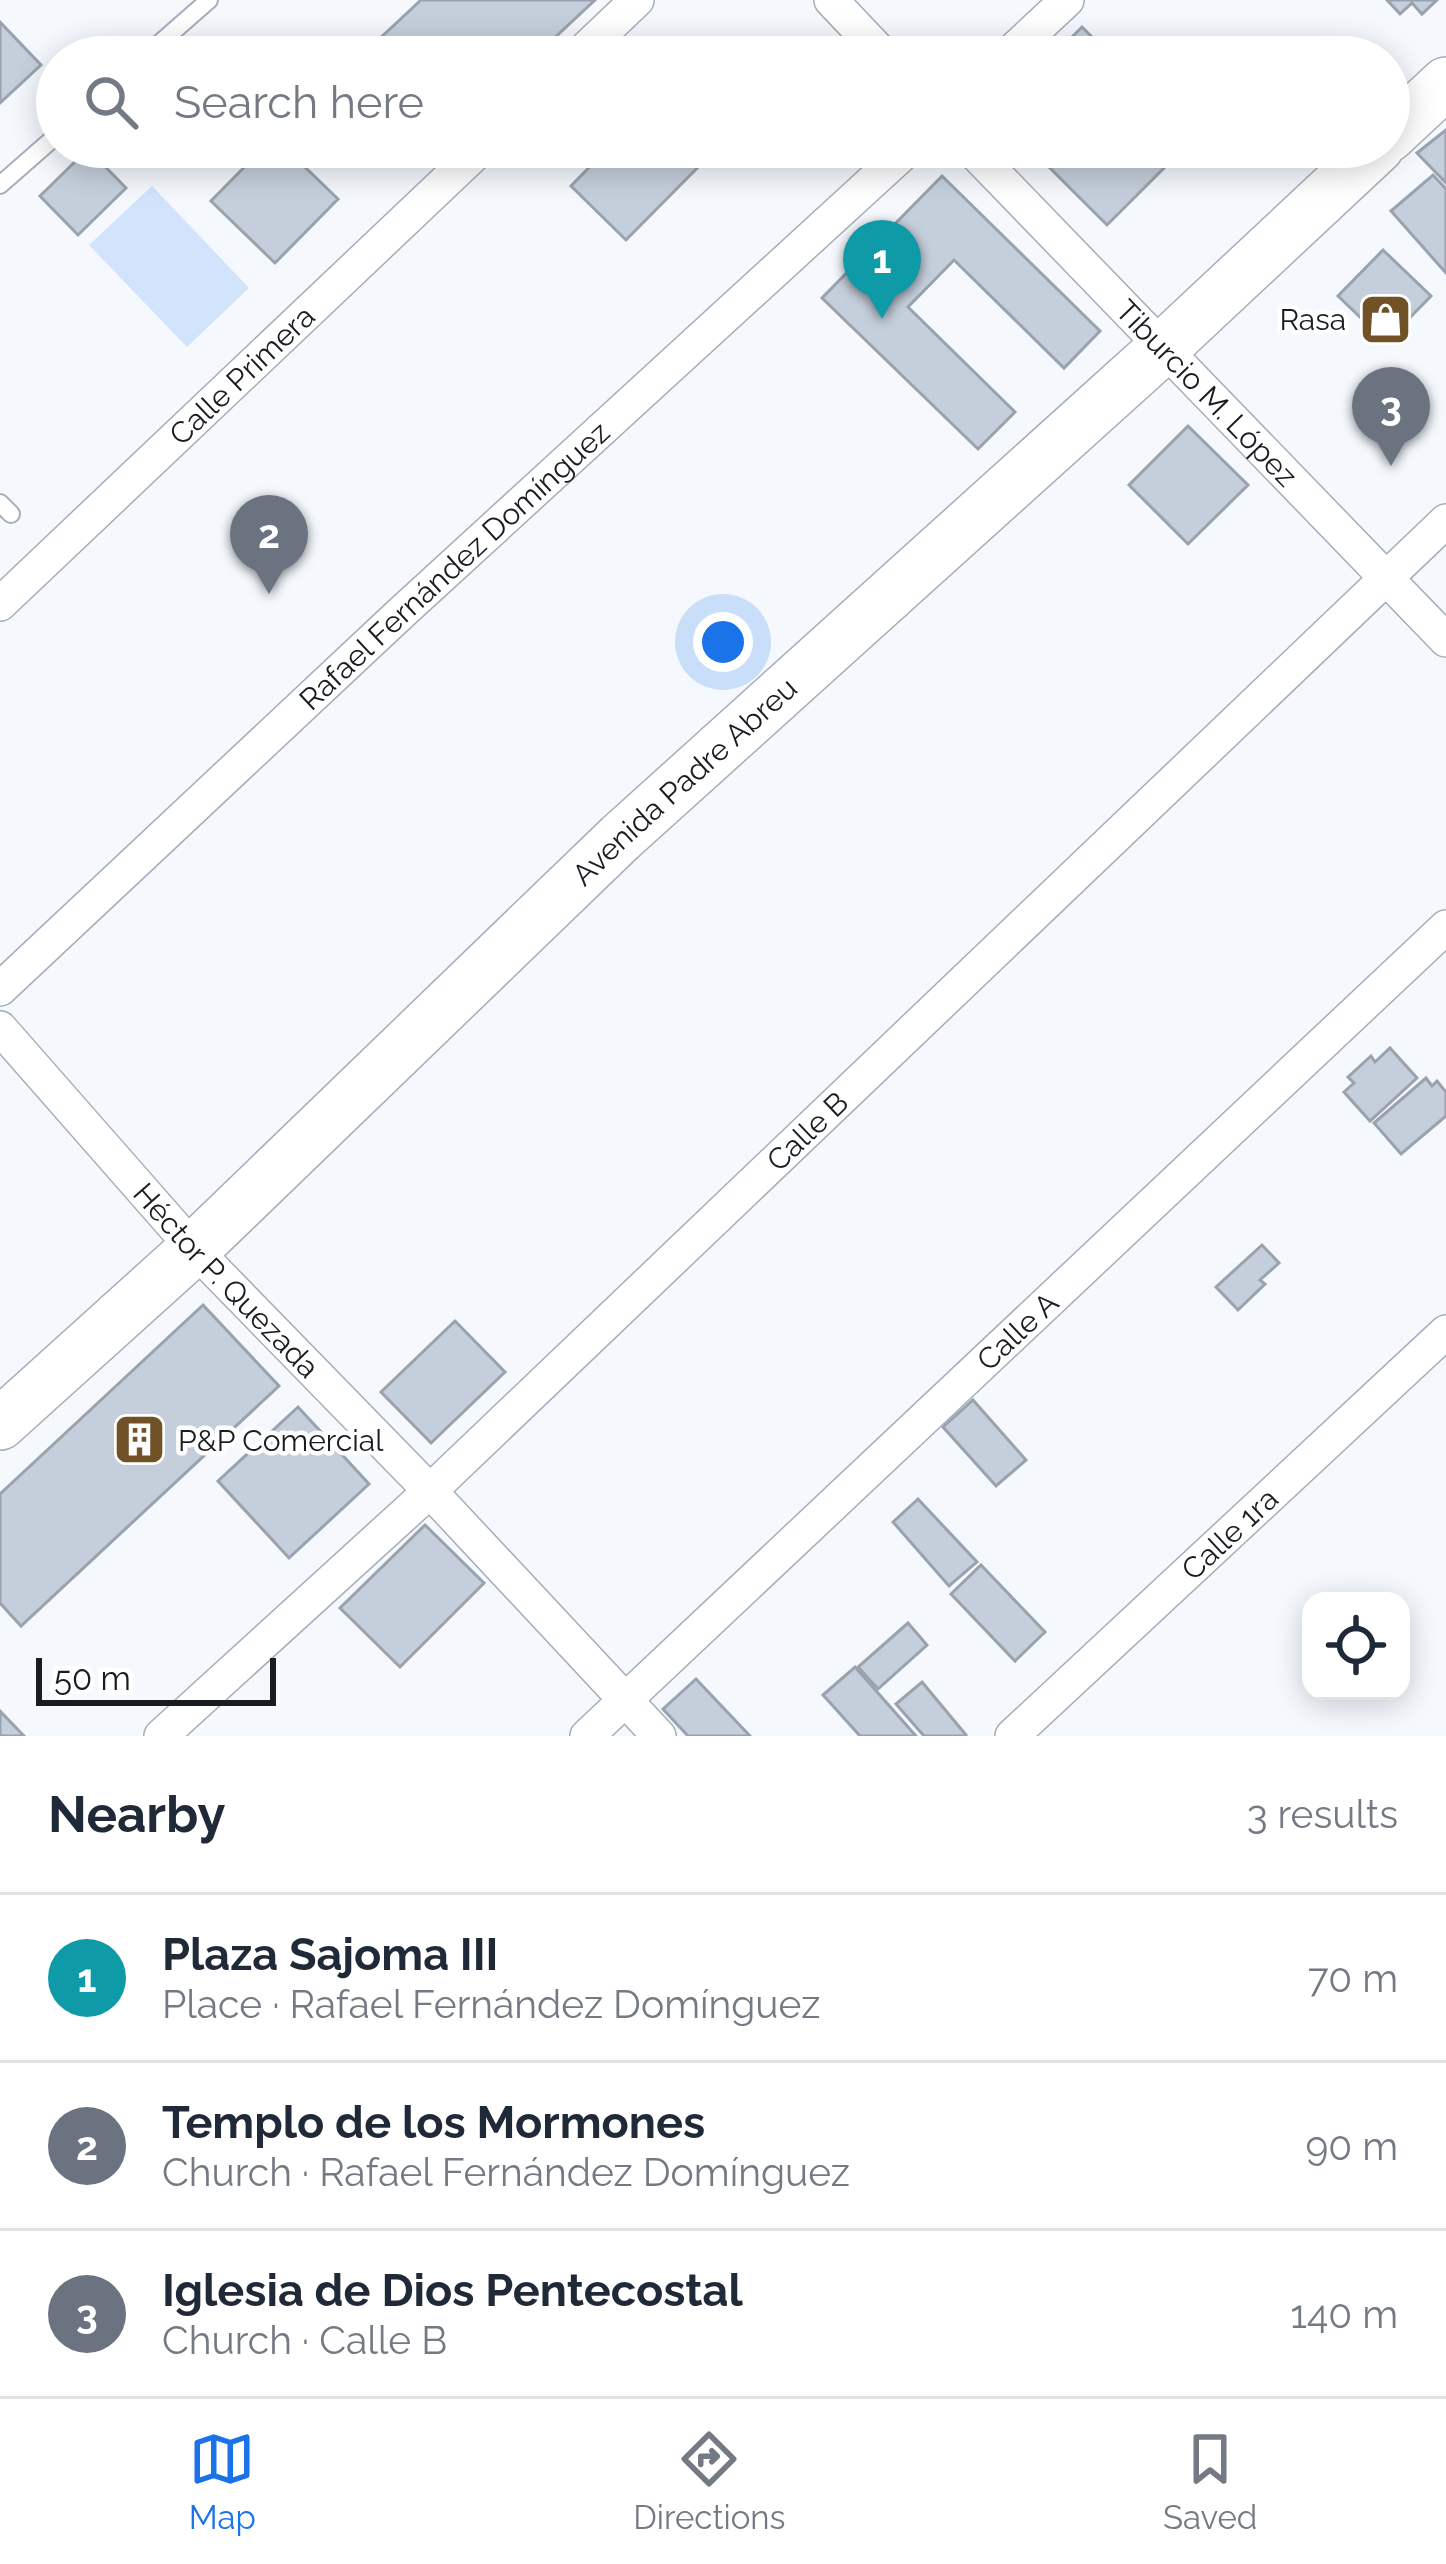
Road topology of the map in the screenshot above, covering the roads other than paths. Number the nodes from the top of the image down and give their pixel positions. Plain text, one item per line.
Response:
1 (208, 0) edge
2 (637, 0) edge
3 (831, 0) edge
4 (1067, 0) edge
5 (168, 36) edge
6 (599, 36) edge
7 (865, 36) edge
8 (1028, 36) edge
9 (1446, 83) edge
10 (1410, 116) edge
11 (36, 153) edge
12 (460, 168) edge
13 (887, 168) edge
14 (989, 168) edge
15 (1356, 168) edge
16 (0, 185) edge
17 (1162, 349) junction
18 (1446, 520) edge
19 (1387, 577) junction
20 (0, 604) edge
21 (1446, 640) edge
22 (1446, 927) edge
23 (0, 989) edge
24 (0, 1028) edge
25 (194, 1249) junction
26 (1446, 1332) edge
27 (0, 1424) edge
28 (430, 1491) junction
29 (626, 1700) junction
30 (161, 1736) edge
31 (587, 1736) edge
32 (659, 1736) edge
33 (1012, 1736) edge

1 - 5 lane
2 - 6 street
3 - 7 street
4 - 8 street
9 - 10 main road
11 - 16 lane
12 - 20 street, Calle Primera
13 - 23 street, Rafael Fernández Domínguez
14 - 17 street, Tiburcio M. López
15 - 17 main road, Avenida Padre Abreu
17 - 19 street, Tiburcio M. López
17 - 25 main road, Avenida Padre Abreu
18 - 19 street, Calle B
19 - 21 street, Tiburcio M. López
19 - 28 street, Calle B
22 - 29 street, Calle A
24 - 25 street, Héctor P. Quezada
25 - 27 main road, Avenida Padre Abreu
25 - 28 street, Héctor P. Quezada
26 - 33 street, Calle 1ra
28 - 29 street, Héctor P. Quezada
28 - 30 street, Calle B
29 - 31 street, Calle A
29 - 32 street, Héctor P. Quezada

